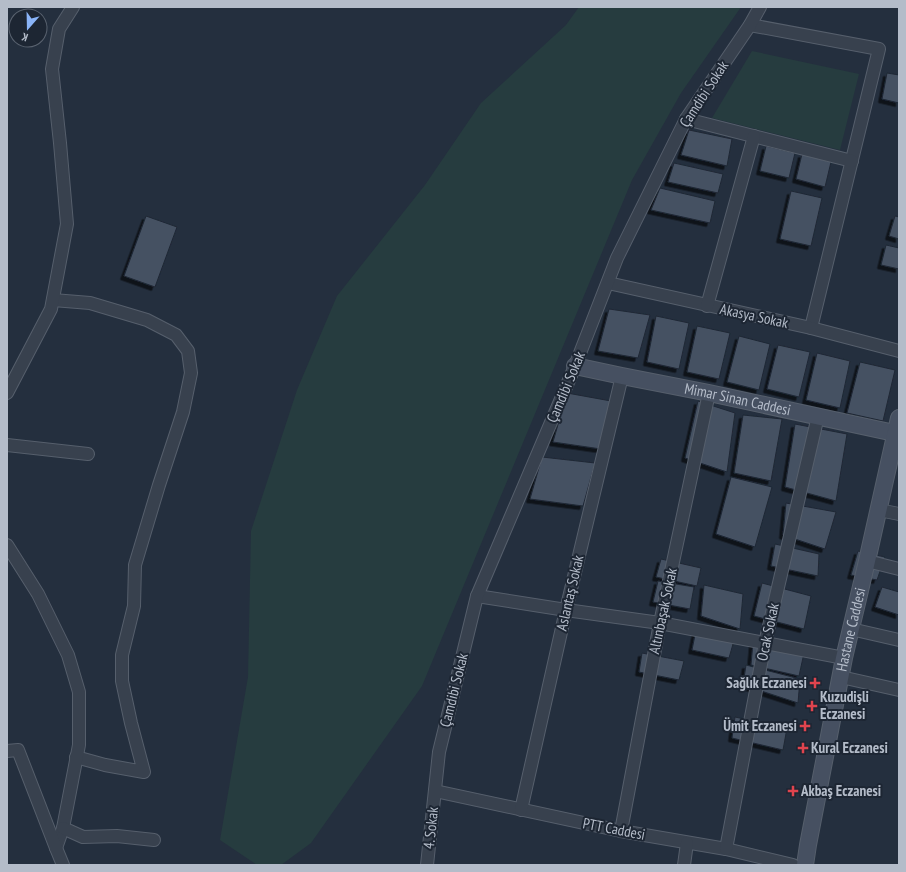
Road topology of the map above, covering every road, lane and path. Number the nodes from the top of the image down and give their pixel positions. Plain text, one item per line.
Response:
1 (73, 7) edge
2 (760, 7) edge
3 (750, 25) junction
4 (686, 119) junction
5 (754, 136) junction
6 (852, 161) junction
7 (608, 283) junction
8 (53, 300) junction
9 (708, 306) junction
10 (811, 328) junction
11 (899, 351) edge
12 (575, 366) junction
13 (622, 376) junction
14 (7, 393) edge
15 (710, 393) junction
16 (818, 416) junction
17 (898, 428) edge
18 (7, 445) edge
19 (88, 454) dead end
20 (879, 510) junction
21 (899, 514) edge
22 (7, 545) edge
23 (868, 561) junction
24 (899, 569) edge
25 (477, 596) junction
26 (566, 610) junction
27 (660, 623) junction
28 (851, 629) junction
29 (899, 640) edge
30 (765, 643) junction
31 (844, 658) junction
32 (841, 677) junction
33 (899, 690) edge
34 (7, 751) edge
35 (76, 757) junction
36 (435, 791) junction
37 (521, 810) junction
38 (63, 828) junction
39 (622, 831) junction
40 (154, 840) dead end
41 (687, 842) junction
42 (56, 848) junction
43 (726, 849) junction
44 (63, 865) edge
45 (427, 865) edge
46 (684, 865) edge
47 (793, 865) edge
48 (805, 865) edge

1 - 8 street
2 - 3 street, Çamdibi Sokak
3 - 4 street, Çamdibi Sokak
3 - 6 street
4 - 5 street
4 - 7 street, Çamdibi Sokak
5 - 6 street
5 - 9 street
6 - 10 street
7 - 9 street, Akasya Sokak
7 - 12 street, Çamdibi Sokak
8 - 14 street
8 - 35 street
9 - 10 street, Akasya Sokak
10 - 11 street, Akasya Sokak
12 - 13 street, Mimar Sinan Caddesi
12 - 25 street, Çamdibi Sokak
13 - 15 street, Mimar Sinan Caddesi
13 - 26 street, Aslantaş Sokak
15 - 16 street, Mimar Sinan Caddesi
15 - 27 street, Altınbaşak Sokak
16 - 17 street, Mimar Sinan Caddesi
16 - 30 street, Ocak Sokak
17 - 20 street, Hastane Caddesi
18 - 19 street
20 - 21 street
20 - 23 street, Hastane Caddesi
22 - 35 street
23 - 24 street
23 - 28 street, Hastane Caddesi
25 - 26 street
25 - 36 street, Çamdibi Sokak
26 - 27 street
26 - 37 street, Aslantaş Sokak
27 - 30 street
27 - 39 street, Altınbaşak Sokak
28 - 29 street
28 - 31 street, Hastane Caddesi
30 - 31 street
30 - 43 street, Ocak Sokak
31 - 32 street, Hastane Caddesi
32 - 33 street
32 - 48 street, Hastane Caddesi
34 - 42 street
35 - 38 street
36 - 37 street, PTT Caddesi
36 - 45 street, 4. Sokak
37 - 39 street, PTT Caddesi
38 - 40 street
38 - 42 street
39 - 41 street, PTT Caddesi
41 - 43 street, PTT Caddesi
41 - 46 street
42 - 44 street
43 - 47 street, PTT Caddesi

